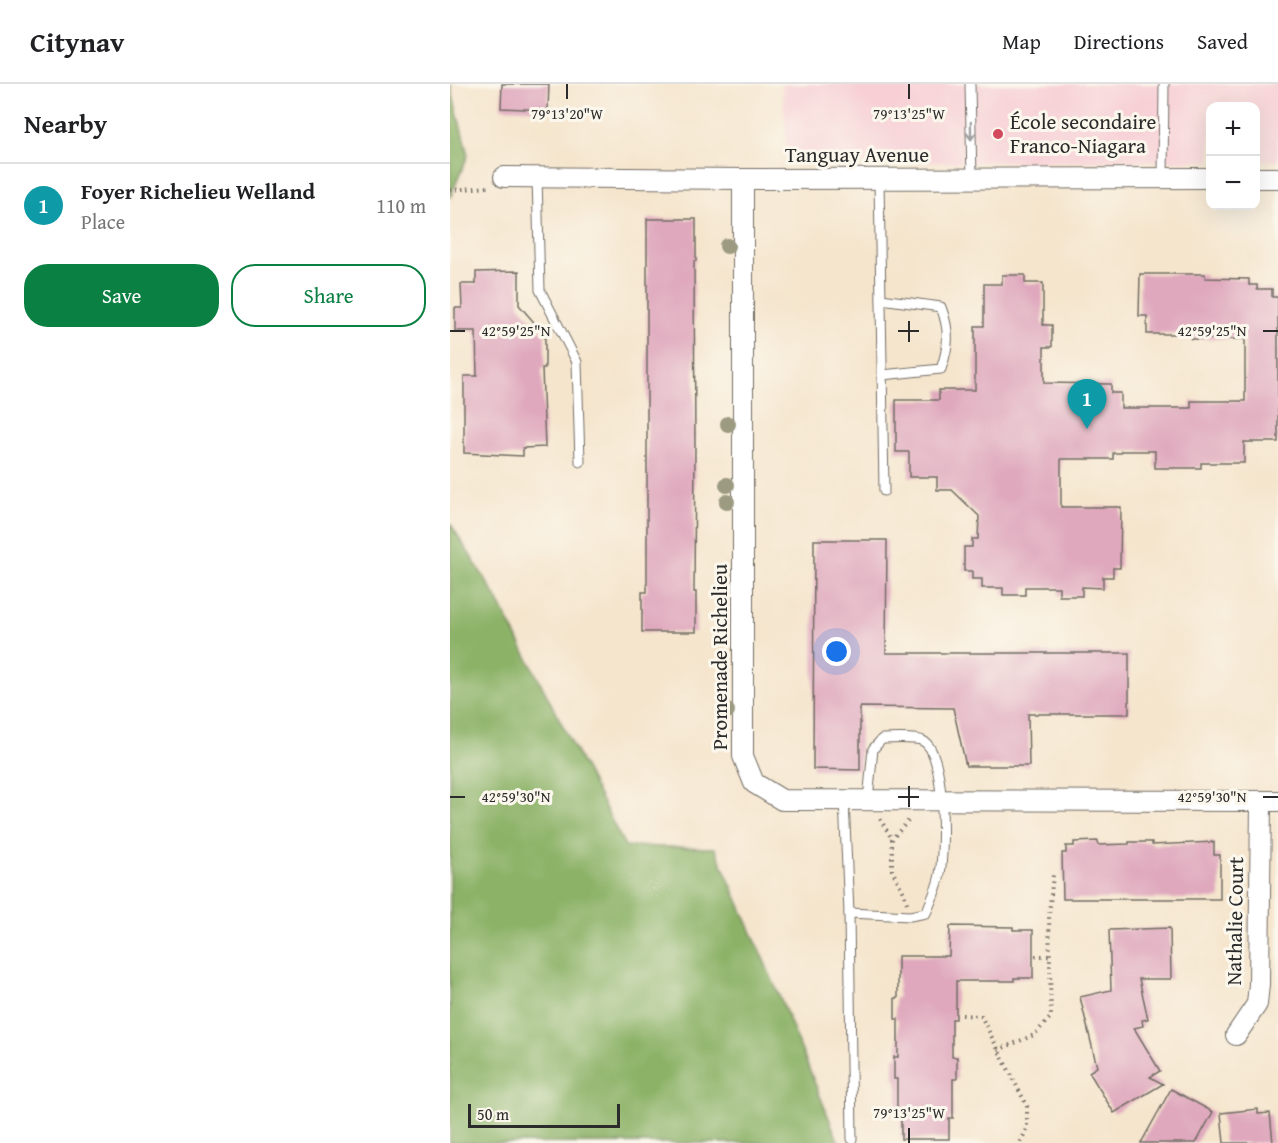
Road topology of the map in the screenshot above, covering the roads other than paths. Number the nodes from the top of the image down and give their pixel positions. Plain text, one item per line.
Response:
1 (970, 84) edge
2 (1164, 84) edge
3 (504, 177) road end
4 (537, 177) junction
5 (1163, 178) junction
6 (1206, 178) edge
7 (1260, 178) edge
8 (1278, 178) edge
9 (743, 179) junction
10 (879, 179) junction
11 (972, 179) junction
12 (881, 299) junction
13 (882, 375) junction
14 (580, 462) dead end
15 (884, 491) dead end
16 (844, 800) junction
17 (868, 800) junction
18 (934, 801) junction
19 (1270, 802) edge
20 (849, 913) junction
21 (1236, 1035) dead end
22 (852, 1139) dead end

1 -> 11 lane
2 - 5 lane
3 - 4 street, Tanguay Avenue
4 - 9 street, Tanguay Avenue
4 - 14 lane
5 - 6 street, Tanguay Avenue
5 - 11 street, Tanguay Avenue
7 - 8 street
9 - 10 street, Tanguay Avenue
9 - 16 street, Promenade Richelieu
10 - 11 street, Tanguay Avenue
10 - 12 lane
12 - 13 lane
12 - 13 lane
13 - 15 lane
16 - 17 street, Promenade Richelieu
16 - 20 lane
17 - 18 street, Promenade Richelieu
17 - 18 lane
18 - 19 street, Promenade Richelieu
18 - 20 lane
19 - 21 street, Nathalie Court
20 - 22 lane

